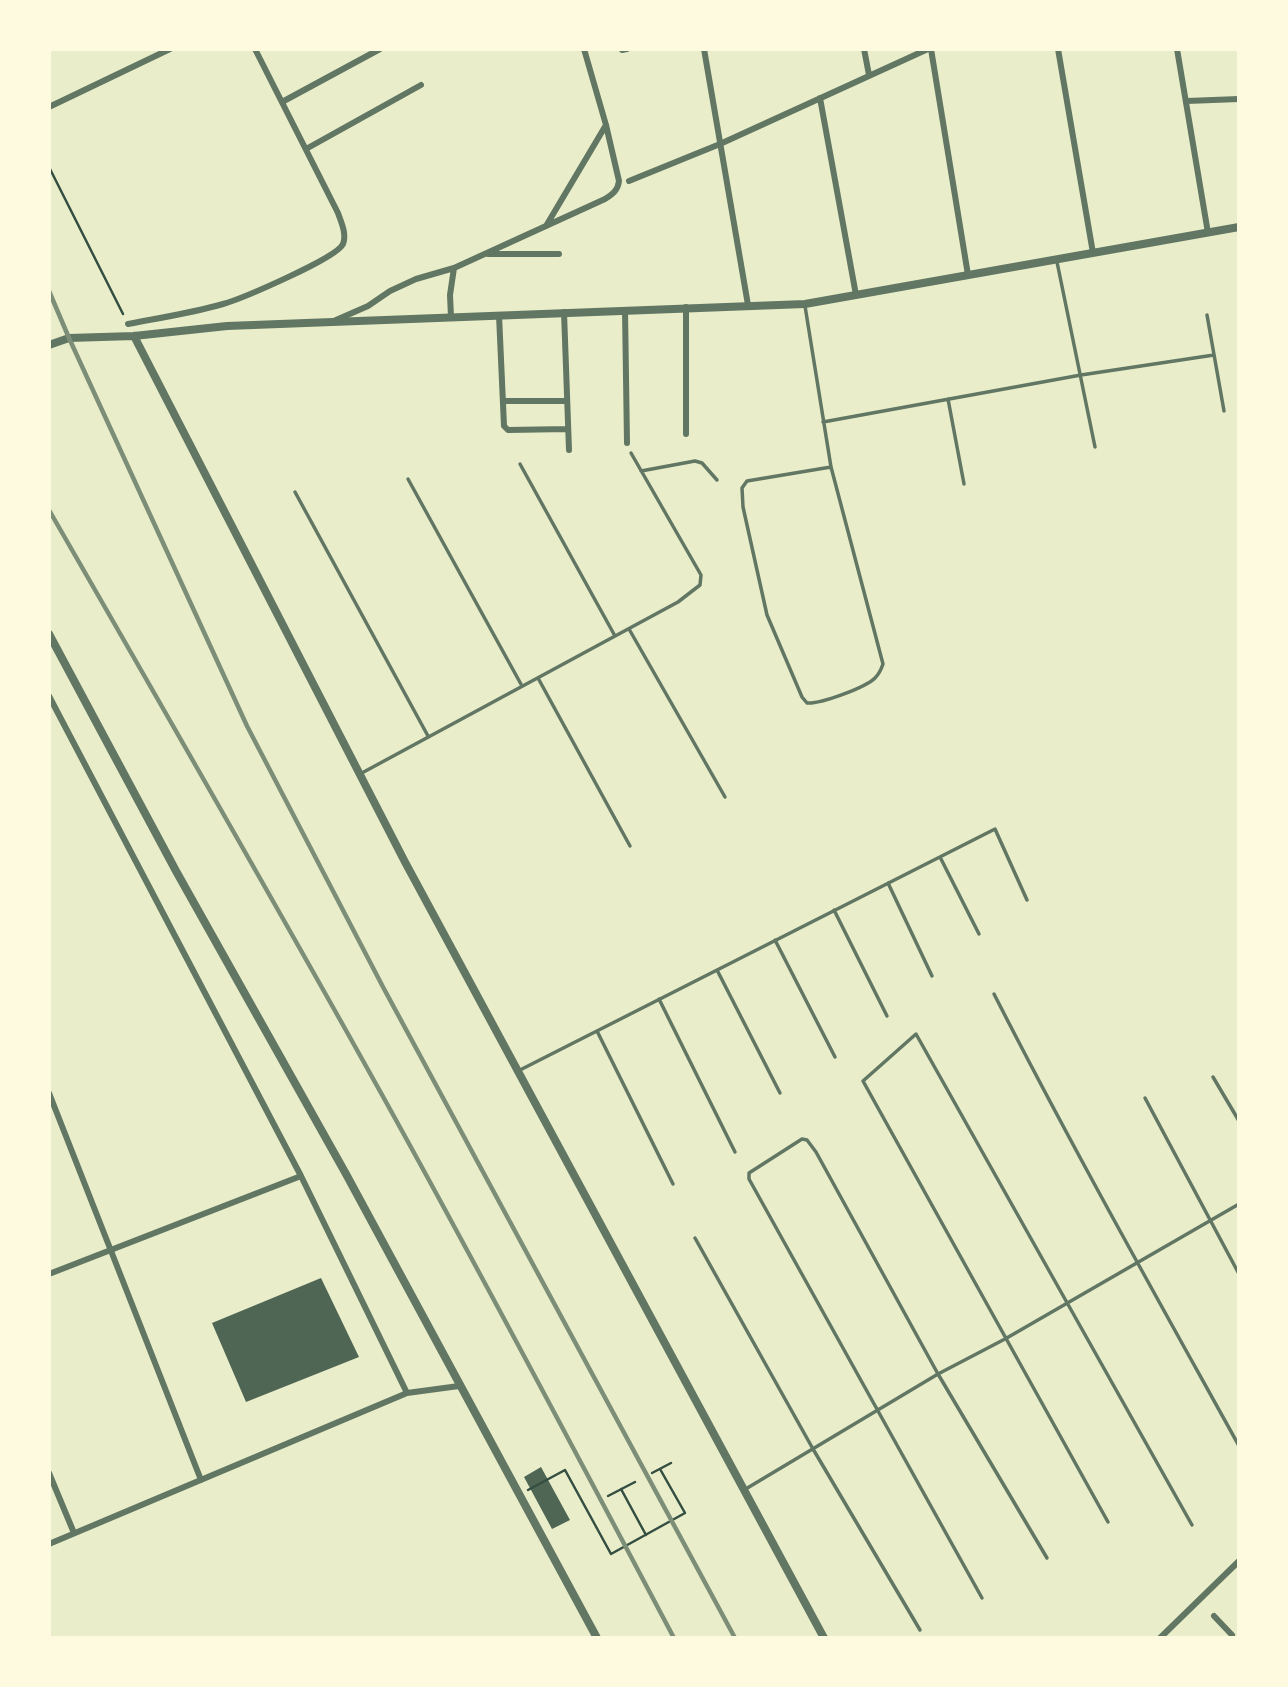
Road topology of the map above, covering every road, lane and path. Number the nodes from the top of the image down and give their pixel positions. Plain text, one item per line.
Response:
1 (170, 49) edge
2 (268, 49) edge
3 (380, 49) edge
4 (584, 49) edge
5 (704, 49) edge
6 (864, 49) edge
7 (930, 49) edge
8 (1058, 49) edge
9 (1177, 49) edge
10 (257, 52) edge
11 (869, 75) junction
12 (421, 85) dead end
13 (820, 98) junction
14 (1239, 99) edge
15 (1187, 101) junction
16 (282, 102) junction
17 (49, 107) edge
18 (606, 125) junction
19 (720, 144) junction
20 (306, 149) junction
21 (49, 167) edge
22 (629, 181) dead end
23 (546, 226) junction
24 (1239, 227) edge
25 (1208, 233) junction
26 (1093, 253) junction
27 (484, 254) junction
28 (559, 254) dead end
29 (1056, 260) junction
30 (454, 268) junction
31 (968, 275) junction
32 (856, 295) junction
33 (805, 304) junction
34 (748, 305) junction
35 (686, 307) junction
36 (625, 310) junction
37 (564, 312) junction
38 (499, 315) junction
39 (1207, 315) dead end
40 (451, 317) junction
41 (331, 322) junction
42 (128, 324) joint
43 (134, 336) junction
44 (49, 345) edge
45 (1214, 355) junction
46 (1081, 375) junction
47 (948, 399) junction
48 (503, 401) junction
49 (567, 401) junction
50 (1224, 411) dead end
51 (823, 422) junction
52 (568, 429) junction
53 (686, 434) dead end
54 (627, 443) dead end
55 (1095, 447) dead end
56 (569, 450) dead end
57 (631, 453) dead end
58 (520, 464) dead end
59 (831, 467) junction
60 (641, 471) junction
61 (408, 479) dead end
62 (717, 480) dead end
63 (964, 484) dead end
64 (295, 492) dead end
65 (629, 629) junction
66 (49, 634) edge
67 (615, 636) junction
68 (538, 678) junction
69 (522, 686) junction
70 (49, 696) edge
71 (429, 737) junction
72 (359, 774) junction
73 (724, 797) dead end
74 (630, 846) dead end
75 (940, 857) junction
76 (888, 883) junction
77 (1027, 900) dead end
78 (834, 911) junction
79 (979, 934) dead end
80 (775, 940) junction
81 (717, 970) junction
82 (932, 976) dead end
83 (994, 994) dead end
84 (659, 999) junction
85 (887, 1016) dead end
86 (597, 1031) junction
87 (835, 1057) dead end
88 (518, 1070) junction
89 (1213, 1077) dead end
90 (49, 1093) edge
91 (780, 1093) dead end
92 (1145, 1098) dead end
93 (1239, 1121) edge
94 (734, 1152) dead end
95 (301, 1177) junction
96 (673, 1184) dead end
97 (1239, 1204) edge
98 (1209, 1221) junction
99 (695, 1238) dead end
100 (111, 1250) junction
101 (1137, 1262) junction
102 (49, 1274) edge
103 (1239, 1274) edge
104 (1068, 1303) junction
105 (1005, 1339) junction
106 (938, 1374) junction
107 (459, 1385) junction
108 (407, 1392) junction
109 (878, 1410) junction
110 (1239, 1446) edge
111 (813, 1449) junction
112 (671, 1463) dead end
113 (660, 1469) junction
114 (49, 1473) edge
115 (652, 1473) dead end
116 (201, 1480) junction
117 (635, 1482) dead end
118 (621, 1489) junction
119 (744, 1490) junction
120 (519, 1495) junction
121 (608, 1496) dead end
122 (1108, 1522) dead end
123 (1192, 1525) dead end
124 (74, 1533) junction
125 (646, 1535) junction
126 (49, 1544) edge
127 (1047, 1558) dead end
128 (1239, 1561) edge
129 (982, 1598) dead end
130 (1214, 1616) dead end
131 (1239, 1629) edge
132 (920, 1630) dead end
133 (1231, 1637) edge
134 (597, 1638) edge
135 (824, 1638) edge
136 (1160, 1638) edge

1 - 17 street
2 - 10 street
3 - 16 street
4 - 18 street
5 - 19 street
6 - 11 street
7 - 11 street
7 - 31 street
8 - 26 street
9 - 15 street
10 - 16 street
11 - 13 street
12 - 20 street
13 - 19 street
13 - 32 street
14 - 15 street
15 - 25 street
16 - 20 street
18 - 23 street
18 - 23 street
19 - 22 street
19 - 34 street
20 - 42 street
21 - 42 path
23 - 27 street
24 - 25 street
25 - 26 street
26 - 29 street
27 - 28 street
27 - 30 street
29 - 31 street
29 - 46 lane
30 - 40 street
30 - 41 street
31 - 32 street
32 - 33 street
33 - 34 street
33 - 51 lane
34 - 35 street
35 - 36 street
35 - 53 street
36 - 37 street
36 - 54 street
37 - 38 street
37 - 49 street
38 - 40 street
38 - 48 street
39 - 45 lane
40 - 41 street
41 - 43 street
43 - 44 street
43 - 72 street
45 - 46 lane
45 - 50 lane
46 - 47 lane
46 - 55 lane
47 - 51 lane
47 - 63 lane
48 - 49 street
48 - 52 street
49 - 52 street
51 - 59 lane
52 - 56 street
57 - 60 lane
58 - 67 lane
59 - 59 lane
60 - 62 lane
60 - 65 lane
61 - 69 lane
64 - 71 lane
65 - 67 lane
65 - 73 lane
66 - 107 street
67 - 68 lane
68 - 69 lane
68 - 74 lane
69 - 71 lane
70 - 95 street
71 - 72 lane
72 - 88 street
75 - 76 lane
75 - 77 lane
75 - 79 lane
76 - 78 lane
76 - 82 lane
78 - 80 lane
78 - 85 lane
80 - 81 lane
80 - 87 lane
81 - 84 lane
81 - 91 lane
83 - 101 lane
84 - 86 lane
84 - 94 lane
86 - 88 lane
86 - 96 lane
88 - 119 street
89 - 93 lane
90 - 100 street
92 - 98 lane
95 - 100 street
95 - 108 street
97 - 98 lane
98 - 101 lane
98 - 103 lane
99 - 111 lane
100 - 102 street
100 - 116 street
101 - 104 lane
101 - 110 lane
104 - 105 lane
104 - 105 lane
104 - 123 lane
105 - 106 lane
105 - 122 lane
106 - 109 lane
106 - 109 lane
106 - 127 lane
107 - 108 street
107 - 120 street
108 - 116 street
109 - 111 lane
109 - 129 lane
111 - 119 lane
111 - 132 lane
112 - 113 path
113 - 115 path
113 - 125 path
114 - 124 street
116 - 124 street
117 - 118 path
118 - 121 path
118 - 125 path
119 - 135 street
120 - 125 path
120 - 134 street
124 - 126 street
128 - 136 street
130 - 133 street
131 - 133 street

